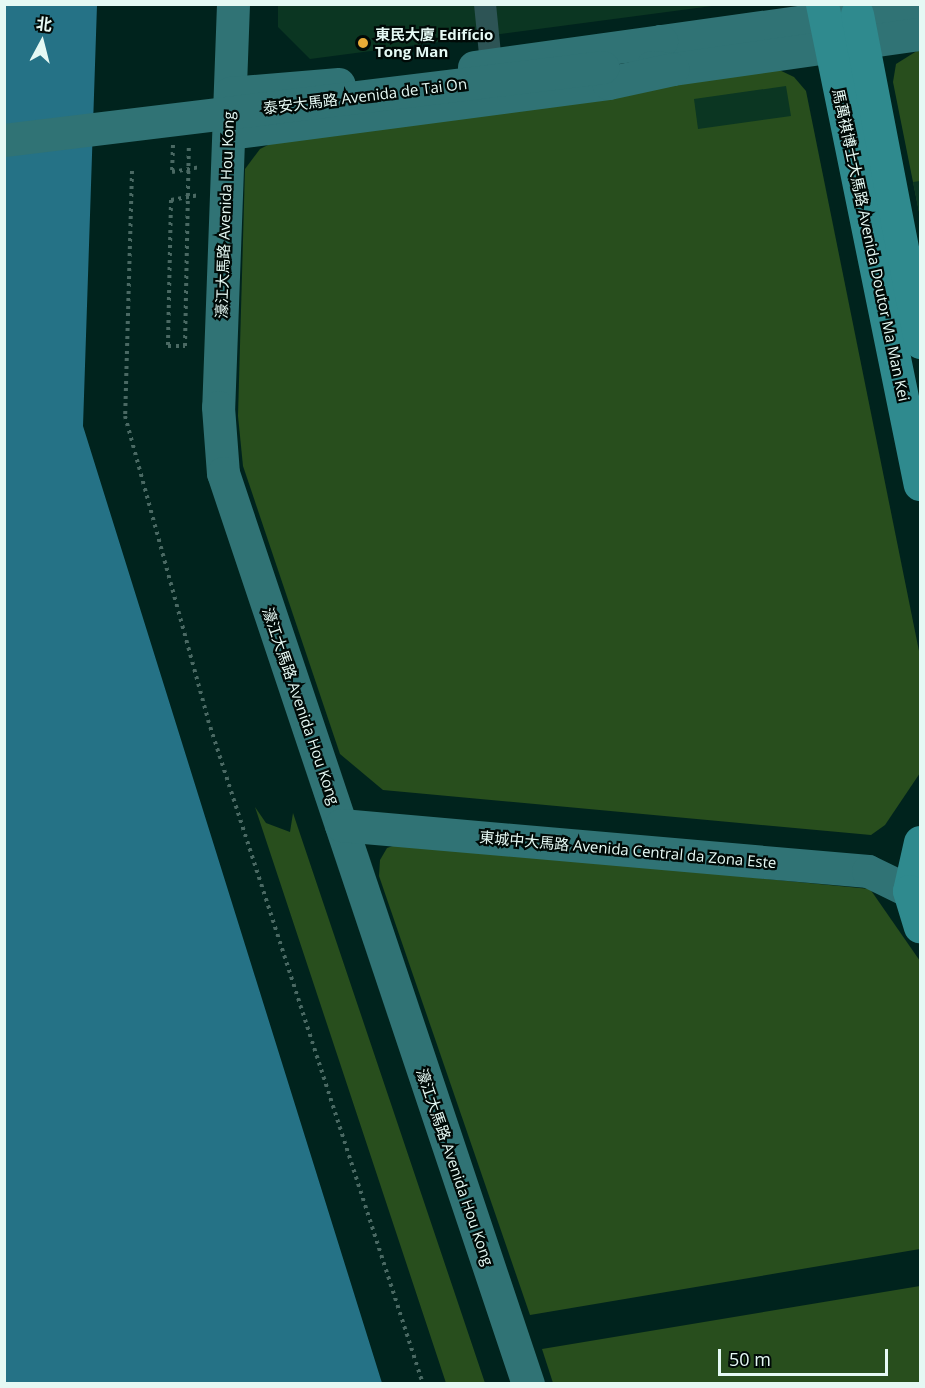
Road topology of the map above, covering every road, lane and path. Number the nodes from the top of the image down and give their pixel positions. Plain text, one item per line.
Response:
1 (233, 4) edge
2 (485, 4) edge
3 (921, 5) edge
4 (839, 25) edge
5 (921, 34) edge
6 (667, 55) junction
7 (491, 64) junction
8 (230, 93) junction
9 (229, 133) junction
10 (4, 140) edge
11 (173, 141) junction
12 (162, 142) dead end
13 (132, 171) dead end
14 (172, 172) dead end
15 (171, 200) dead end
16 (921, 342) edge
17 (921, 484) edge
18 (341, 825) junction
19 (921, 842) edge
20 (909, 891) junction
21 (921, 926) edge
22 (423, 1383) edge
23 (528, 1383) edge

1 - 8 main road, 濠江大馬路 Avenida Hou Kong
2 - 7 street
3 - 4 main road, 泰安大馬路 Avenida de Tai On
4 - 5 main road, 泰安大馬路 Avenida de Tai On
4 - 6 main road, 泰安大馬路 Avenida de Tai On
4 - 16 main road, 馬萬祺博士大馬路 Avenida Doutor Ma Man Kei
4 - 17 main road, 馬萬祺博士大馬路 Avenida Doutor Ma Man Kei
6 - 7 main road
6 - 9 main road
6 - 10 main road, 泰安大馬路 Avenida de Tai On, bridge
7 - 8 main road
8 - 9 main road, 濠江大馬路 Avenida Hou Kong
9 - 18 main road, 濠江大馬路 Avenida Hou Kong
11 - 12 path
11 - 14 path
11 - 15 path, bridge
13 - 22 path
18 - 20 main road, 東城中大馬路 Avenida Central da Zona Este
18 - 23 main road, 濠江大馬路 Avenida Hou Kong
19 - 20 main road
20 - 21 main road

